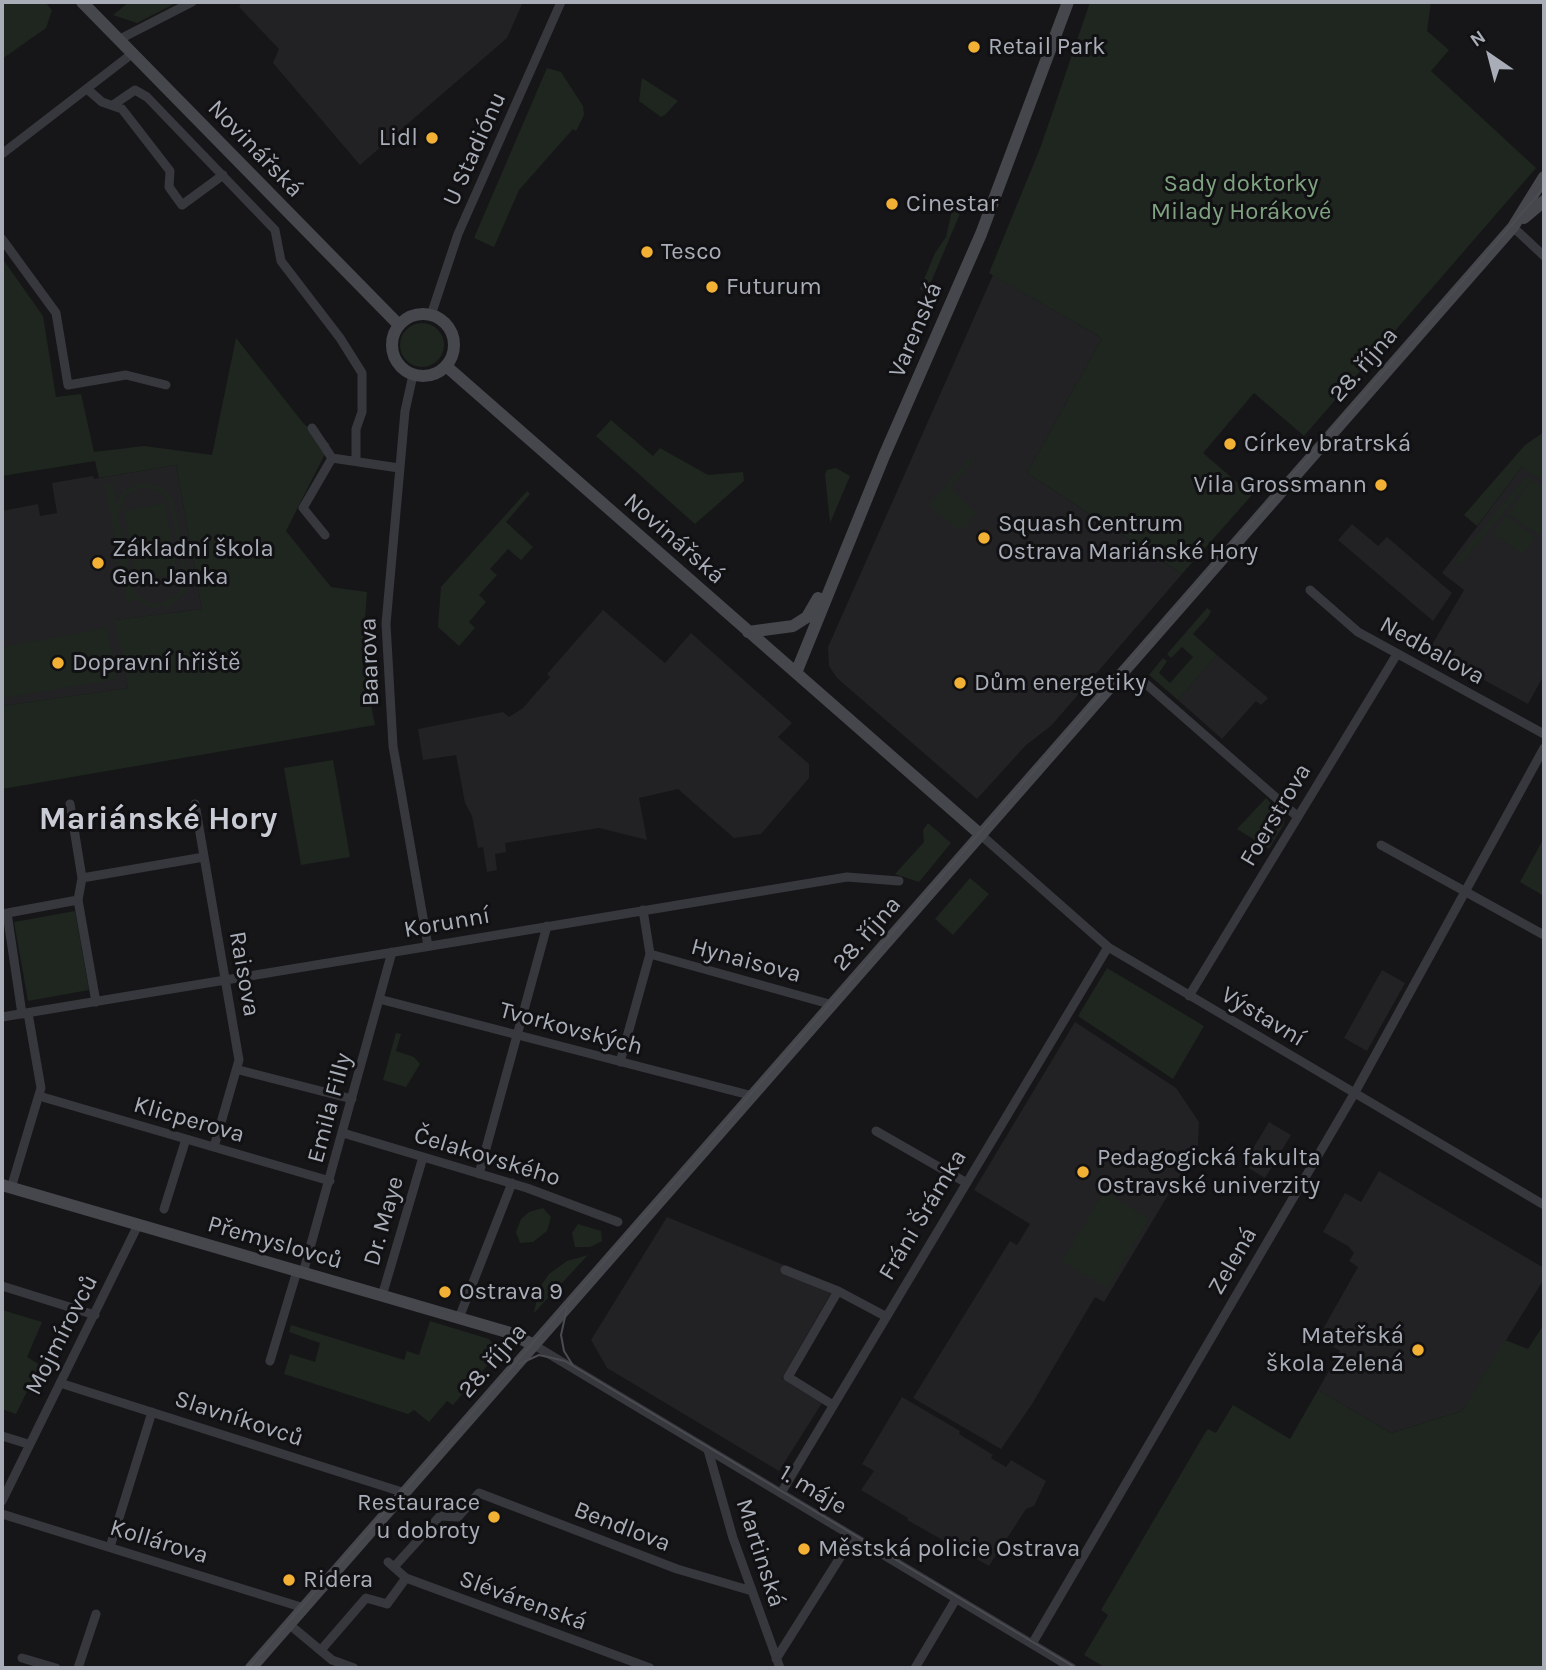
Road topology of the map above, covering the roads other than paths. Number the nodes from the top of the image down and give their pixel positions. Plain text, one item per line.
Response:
1 (82, 2) edge
2 (192, 2) edge
3 (561, 2) edge
4 (1068, 2) edge
5 (120, 39) junction
6 (133, 53) junction
7 (87, 89) junction
8 (113, 105) junction
9 (2, 154) edge
10 (223, 174) junction
11 (1544, 177) edge
12 (1544, 201) edge
13 (1513, 227) junction
14 (2, 239) edge
15 (1544, 256) edge
16 (431, 315) junction
17 (398, 325) junction
18 (446, 366) junction
19 (413, 375) junction
20 (166, 386) dead end
21 (312, 428) dead end
22 (332, 458) junction
23 (356, 461) junction
24 (399, 468) junction
25 (325, 535) dead end
26 (840, 561) junction
27 (1310, 590) dead end
28 (748, 632) junction
29 (1397, 654) junction
30 (796, 673) junction
31 (1145, 683) dead end
32 (1544, 734) edge
33 (1544, 748) edge
34 (70, 804) dead end
35 (195, 804) dead end
36 (1298, 817) junction
37 (981, 835) junction
38 (1381, 845) dead end
39 (204, 857) junction
40 (82, 878) junction
41 (900, 881) dead end
42 (1465, 891) junction
43 (78, 900) junction
44 (643, 910) junction
45 (4, 914) edge
46 (547, 926) junction
47 (1544, 935) edge
48 (428, 946) junction
49 (1108, 947) junction
50 (392, 952) junction
51 (650, 954) junction
52 (226, 980) junction
53 (1189, 996) junction
54 (379, 999) junction
55 (96, 1002) junction
56 (833, 1005) junction
57 (25, 1014) junction
58 (2, 1017) edge
59 (516, 1034) junction
60 (620, 1062) junction
61 (239, 1070) junction
62 (1354, 1094) junction
63 (38, 1096) junction
64 (753, 1096) junction
65 (352, 1099) junction
66 (876, 1131) dead end
67 (343, 1133) junction
68 (186, 1139) junction
69 (214, 1147) junction
70 (423, 1157) junction
71 (479, 1174) junction
72 (330, 1181) junction
73 (965, 1182) junction
74 (512, 1183) junction
75 (7, 1186) edge
76 (1544, 1205) edge
77 (164, 1209) dead end
78 (618, 1222) dead end
79 (138, 1225) junction
80 (785, 1270) dead end
81 (300, 1272) junction
82 (2, 1286) edge
83 (838, 1292) junction
84 (382, 1296) junction
85 (95, 1315) junction
86 (885, 1316) junction
87 (459, 1318) junction
88 (534, 1345) junction
89 (270, 1360) dead end
90 (60, 1383) junction
91 (833, 1405) junction
92 (152, 1412) junction
93 (2, 1436) edge
94 (29, 1444) junction
95 (708, 1450) junction
96 (405, 1493) junction
97 (479, 1493) joint
98 (781, 1493) junction
99 (2, 1500) edge
100 (2, 1514) edge
101 (853, 1537) junction
102 (110, 1547) junction
103 (406, 1578) junction
104 (752, 1591) junction
105 (956, 1599) junction
106 (304, 1608) junction
107 (96, 1614) dead end
108 (290, 1625) junction
109 (1032, 1644) junction
110 (321, 1650) junction
111 (22, 1658) dead end
112 (778, 1664) edge
113 (338, 1665) edge
114 (1061, 1665) edge
115 (57, 1668) edge
116 (78, 1668) edge
117 (251, 1668) edge
118 (354, 1668) edge
119 (650, 1668) edge
120 (915, 1668) edge
121 (1072, 1668) edge

1 - 5 street, Novinářská
2 - 5 street
3 - 16 street, U Stadiónu
4 - 26 street, Varenská
5 - 6 street, Novinářská
6 - 7 street
6 - 17 street, Novinářská
7 - 8 street
7 - 9 street
8 - 10 street
8 - 10 street
10 - 23 street
11 - 13 street, 28. října
12 - 13 street, 28. října
13 - 15 street
13 - 37 street, 28. října
14 - 20 street
16 - 17 street
16 - 18 street
17 - 19 street
18 - 19 street
18 - 28 street, Novinářská
19 - 24 street, Baarova
21 - 22 street
22 - 23 street
22 - 25 street
23 - 24 street
24 - 48 street, Baarova
26 - 28 street
26 - 30 street, Varenská
27 - 29 street, Nedbalova
28 - 30 street, Novinářská
29 - 32 street, Nedbalova
29 - 36 street, Foerstrova
30 - 37 street, Novinářská
31 - 36 street
33 - 42 street, Zelená
34 - 40 street
35 - 39 street, Raisova
36 - 53 street, Foerstrova
37 - 49 street, Výstavní
37 - 56 street, 28. října
38 - 42 street
39 - 40 street
39 - 52 street, Raisova
40 - 43 street
41 - 44 street, Korunní
42 - 47 street
42 - 62 street, Zelená
43 - 45 street
43 - 55 street
44 - 46 street, Korunní
44 - 51 street
45 - 57 street
46 - 48 street, Korunní
46 - 59 street
48 - 50 street, Korunní
49 - 53 street, Výstavní
49 - 73 street, Fráni Šrámka
50 - 52 street, Korunní
50 - 54 street, Emila Filly
51 - 56 street, Hynaisova
51 - 60 street
52 - 55 street, Korunní
52 - 61 street, Raisova
53 - 62 street, Výstavní
54 - 59 street, Tvorkovských
54 - 65 street, Emila Filly
55 - 57 street, Korunní
56 - 64 street, 28. října
57 - 58 street, Korunní
57 - 63 street
59 - 60 street, Tvorkovských
59 - 71 street
60 - 64 street, Tvorkovských
61 - 65 street
61 - 69 street, Raisova
62 - 76 street, Výstavní
62 - 109 street, Zelená
63 - 68 street, Klicperova
63 - 75 street
64 - 88 street, 28. října
65 - 67 street, Emila Filly
66 - 73 street
67 - 70 street, Čelakovského
67 - 72 street, Emila Filly
68 - 69 street, Klicperova
68 - 77 street
69 - 72 street, Klicperova
70 - 71 street, Čelakovského
70 - 84 street, Dr. Maye
71 - 74 street, Čelakovského
72 - 81 street, Emila Filly
73 - 86 street, Fráni Šrámka
74 - 78 street, Čelakovského
74 - 87 street
75 - 79 street, Přemyslovců
79 - 81 street, Přemyslovců
79 - 85 street, Mojmírovců
80 - 83 street
81 - 84 street, Přemyslovců
81 - 89 street, Emila Filly
82 - 85 street
83 - 86 street
83 - 91 street
84 - 87 street, Přemyslovců
85 - 90 street, Mojmírovců
86 - 91 street, Fráni Šrámka
87 - 88 street, Přemyslovců
88 - 95 street, 1. máje
88 - 96 street, 28. října
90 - 92 street, Slavníkovců
90 - 94 street, Mojmírovců
91 - 98 street, Fráni Šrámka
92 - 96 street, Slavníkovců
92 - 102 street
93 - 94 street
94 - 99 street, Mojmírovců
95 - 98 street, 1. máje
95 - 104 street, Martinská
96 - 106 street, 28. října
97 - 103 street, Slévárenská
97 - 104 street, Bendlova
98 - 101 street, 1. máje
100 - 102 street, Kollárova
101 - 105 street, 1. máje
101 - 112 street
102 - 106 street, Kollárova
103 - 110 street
103 - 119 street, Slévárenská
104 - 112 street, Martinská
105 - 109 street, 1. máje
105 - 120 street
106 - 108 street, 28. října
107 - 116 street
108 - 110 street
108 - 117 street, 28. října
109 - 114 street, 1. máje
110 - 113 street
111 - 115 street
113 - 118 street
114 - 121 street, 1. máje

